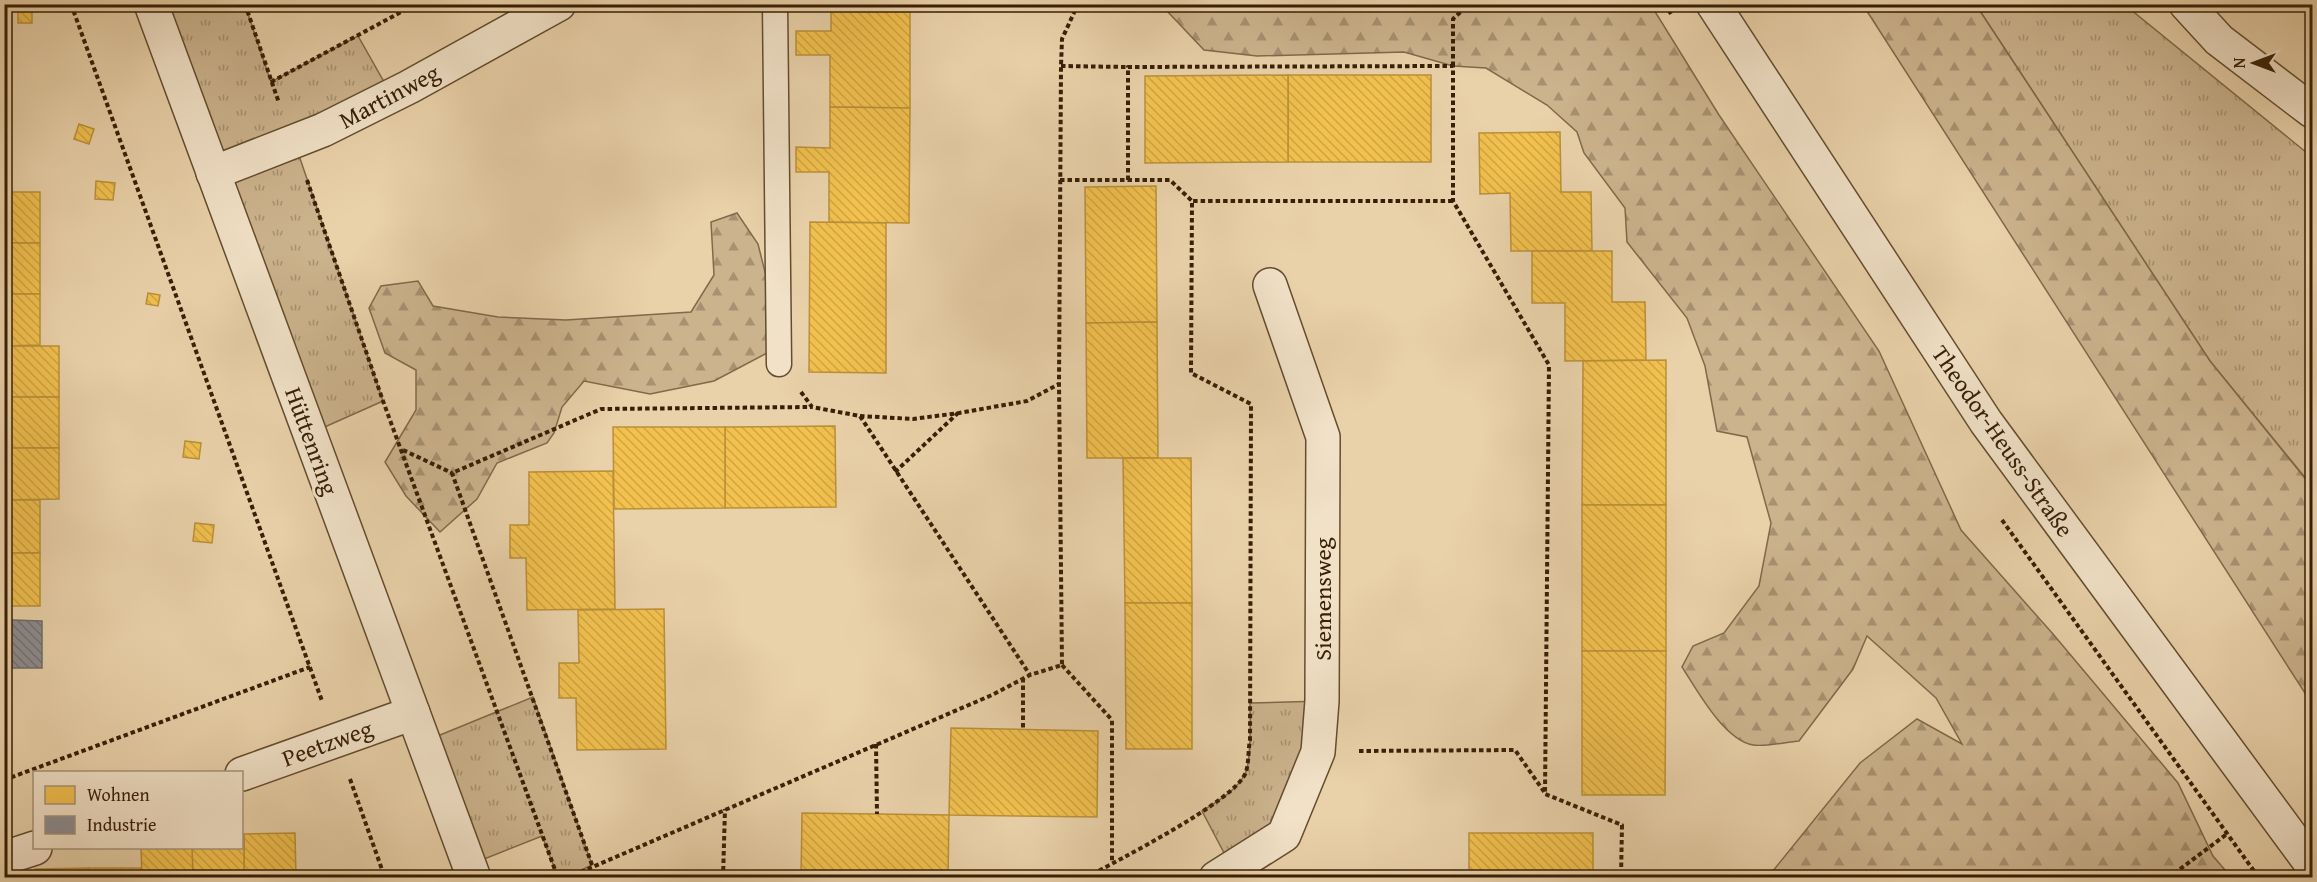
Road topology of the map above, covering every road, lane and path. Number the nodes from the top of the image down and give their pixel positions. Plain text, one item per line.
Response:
1 (71, 4) edge
2 (151, 4) edge
3 (245, 4) edge
4 (416, 4) edge
5 (559, 4) edge
6 (775, 4) edge
7 (1078, 4) edge
8 (1469, 4) edge
9 (1713, 4) edge
10 (2186, 4) edge
11 (1061, 66) junction
12 (1454, 66) junction
13 (1128, 67) junction
14 (271, 82) junction
15 (2313, 111) edge
16 (294, 141) junction
17 (213, 173) junction
18 (1060, 180) junction
19 (1128, 180) junction
20 (1192, 201) junction
21 (1454, 201) junction
22 (1270, 285) dead end
23 (779, 364) joint
24 (1059, 384) junction
25 (812, 407) junction
26 (959, 413) junction
27 (860, 416) junction
28 (402, 449) junction
29 (895, 472) junction
30 (452, 473) junction
31 (1062, 665) junction
32 (310, 667) junction
33 (1030, 675) junction
34 (1023, 678) junction
35 (413, 713) junction
36 (1023, 730) dead end
37 (336, 740) junction
38 (876, 744) junction
39 (1318, 752) junction
40 (243, 774) edge
41 (4, 780) edge
42 (1545, 794) junction
43 (724, 809) junction
44 (877, 814) dead end
45 (33, 849) edge
46 (4, 858) edge
47 (1112, 863) junction
48 (592, 865) junction
49 (2313, 865) edge
50 (386, 878) edge
51 (474, 878) edge
52 (558, 878) edge
53 (567, 878) edge
54 (723, 878) edge
55 (1086, 878) edge
56 (1216, 878) edge
57 (1621, 878) edge
58 (2168, 878) edge
59 (2259, 878) edge

1 - 32 path
2 - 17 street, Hüttenring
3 - 14 path
4 - 14 path
5 - 16 street, Martinweg
6 - 23 lane
7 - 11 path
8 - 12 path
9 - 49 street, Theodor-Heuss-Straße
10 - 15 street
11 - 13 path
11 - 18 path
12 - 13 path
12 - 21 path
13 - 19 path
14 - 16 path
16 - 17 street, Martinweg
16 - 28 path
17 - 35 street, Hüttenring
18 - 19 path
18 - 24 path
19 - 20 path
20 - 21 path
20 - 47 path
21 - 42 path
22 - 39 street, Siemensweg
23 - 25 path
24 - 26 path
24 - 31 path
25 - 27 path
25 - 30 path
26 - 27 path
26 - 29 path
27 - 29 path
28 - 30 path
28 - 52 path
29 - 33 path
30 - 48 path
31 - 33 path
31 - 47 path
32 - 37 path
32 - 41 path
33 - 34 path
34 - 36 path
34 - 38 path
35 - 37 street, Peetzweg
35 - 51 street, Hüttenring
37 - 40 street, Peetzweg
37 - 50 path
38 - 43 path
38 - 44 path
39 - 42 path
39 - 56 street, Siemensweg
42 - 57 path
43 - 48 path
43 - 54 path
45 - 46 street
47 - 55 path
48 - 53 path
58 - 59 path

